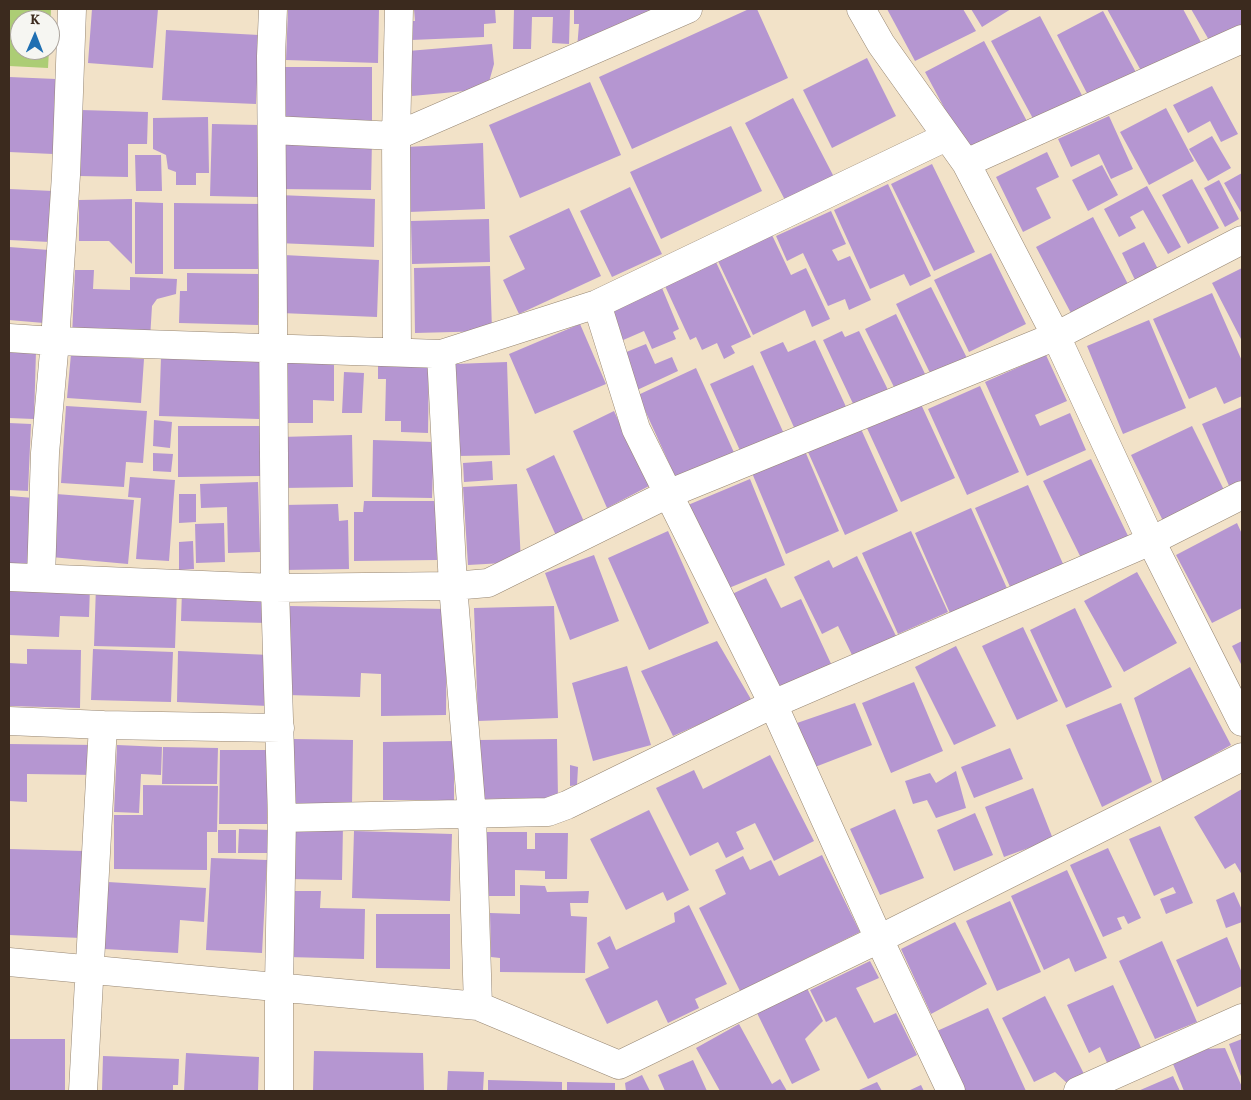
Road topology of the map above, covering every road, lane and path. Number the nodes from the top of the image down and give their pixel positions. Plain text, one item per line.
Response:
1 (72, 9) edge
2 (273, 9) edge
3 (399, 9) edge
4 (688, 9) edge
5 (862, 9) edge
6 (1242, 39) edge
7 (272, 130) junction
8 (396, 136) junction
9 (946, 137) junction
10 (966, 163) junction
11 (1242, 240) edge
12 (597, 304) junction
13 (1056, 336) junction
14 (9, 338) edge
15 (55, 342) junction
16 (272, 348) junction
17 (397, 352) junction
18 (441, 354) junction
19 (668, 494) junction
20 (1242, 495) edge
21 (1151, 541) junction
22 (9, 577) edge
23 (41, 578) junction
24 (454, 586) junction
25 (275, 588) junction
26 (773, 704) junction
27 (9, 721) edge
28 (1242, 722) edge
29 (103, 725) junction
30 (280, 728) junction
31 (1242, 757) edge
32 (472, 815) junction
33 (282, 818) junction
34 (879, 939) junction
35 (9, 962) edge
36 (88, 970) junction
37 (279, 986) junction
38 (478, 1006) junction
39 (1242, 1018) edge
40 (82, 1091) edge
41 (279, 1091) edge
42 (951, 1091) edge
43 (1078, 1091) edge

1 - 15 street
2 - 7 street
3 - 8 street
4 - 8 street
5 - 9 street
6 - 10 street
7 - 8 street
7 - 16 street
8 - 17 street
9 - 10 street
9 - 12 street
10 - 13 street
11 - 13 street
12 - 18 street
12 - 19 street
13 - 19 street
13 - 21 street
14 - 15 street
15 - 16 street
15 - 23 street
16 - 17 street
16 - 25 street
17 - 18 street
18 - 24 street
19 - 24 street
19 - 26 street
20 - 21 street
21 - 26 street
21 - 28 street
22 - 23 street
23 - 25 street
24 - 25 street
24 - 32 street
25 - 30 street
26 - 32 street
26 - 34 street
27 - 29 street
29 - 30 street
29 - 36 street
30 - 33 street
31 - 34 street
32 - 33 street
32 - 38 street
33 - 37 street
34 - 38 street
34 - 42 street
35 - 36 street
36 - 37 street
36 - 40 street
37 - 38 street
37 - 41 street
39 - 43 street

